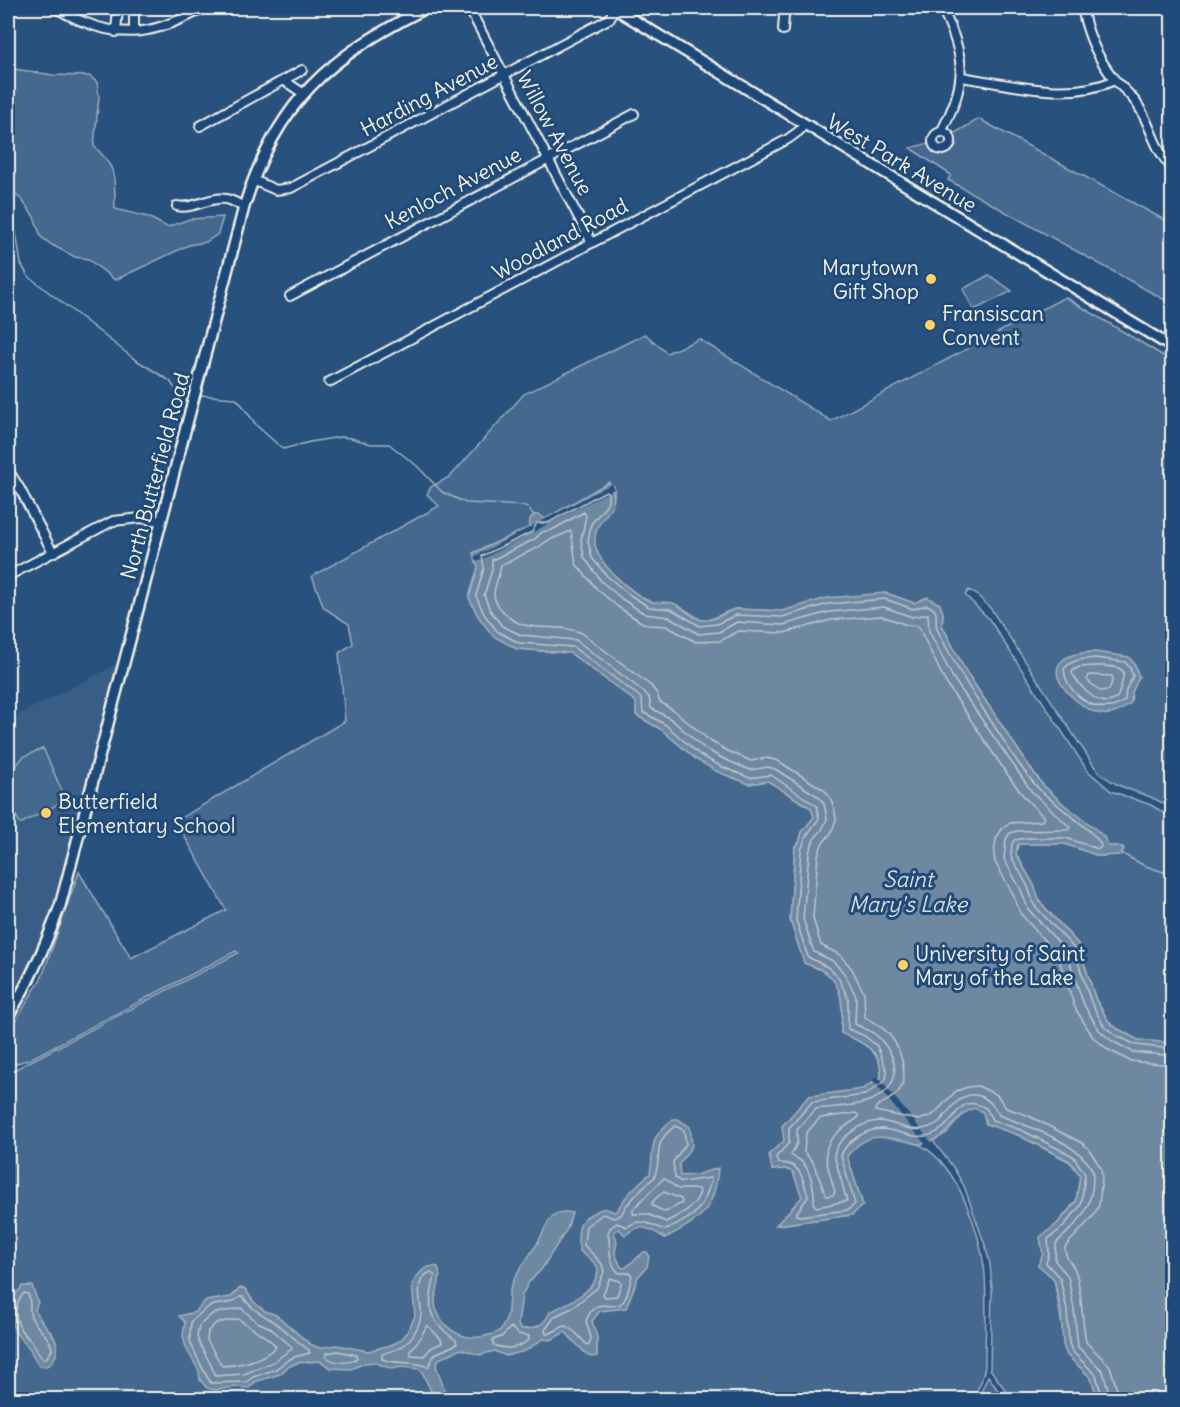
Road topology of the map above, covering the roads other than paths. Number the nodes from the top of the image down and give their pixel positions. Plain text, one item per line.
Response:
1 (54, 8) edge
2 (118, 8) edge
3 (134, 8) edge
4 (205, 8) edge
5 (426, 8) edge
6 (469, 8) edge
7 (603, 8) edge
8 (614, 8) edge
9 (780, 8) edge
10 (942, 8) edge
11 (1082, 8) edge
12 (783, 30) dead end
13 (116, 32) junction
14 (134, 32) junction
15 (302, 70) dead end
16 (505, 75) junction
17 (961, 77) junction
18 (1115, 80) junction
19 (285, 81) junction
20 (304, 94) junction
21 (634, 114) dead end
22 (804, 125) junction
23 (200, 126) dead end
24 (941, 132) dead end
25 (548, 158) junction
26 (1173, 168) edge
27 (253, 180) junction
28 (177, 206) dead end
29 (244, 207) junction
30 (592, 243) junction
31 (290, 296) dead end
32 (1173, 347) edge
33 (329, 382) dead end
34 (8, 470) edge
35 (160, 521) junction
36 (53, 553) junction
37 (8, 576) edge
38 (8, 1016) edge

1 - 13 street
2 - 13 street
3 - 14 street
4 - 14 street
5 - 20 main road, North Butterfield Road
6 - 16 street, Willow Avenue
7 - 8 main road
8 - 16 street, Harding Avenue
8 - 22 main road, West Park Avenue
9 - 12 street
10 - 17 street
11 - 18 street
13 - 14 street
15 - 19 street
16 - 25 street, Willow Avenue
16 - 27 street, Harding Avenue
17 - 18 street
17 - 24 street
18 - 26 street
19 - 20 street
19 - 23 street
20 - 27 main road, North Butterfield Road
21 - 25 street, Kenloch Avenue
22 - 30 street, Woodland Road
22 - 32 main road, West Park Avenue
25 - 30 street, Willow Avenue
25 - 31 street, Kenloch Avenue
27 - 29 main road, North Butterfield Road
28 - 29 street
29 - 35 main road, North Butterfield Road
30 - 33 street, Woodland Road
34 - 36 street
35 - 36 street
35 - 38 main road, North Butterfield Road
36 - 37 street

